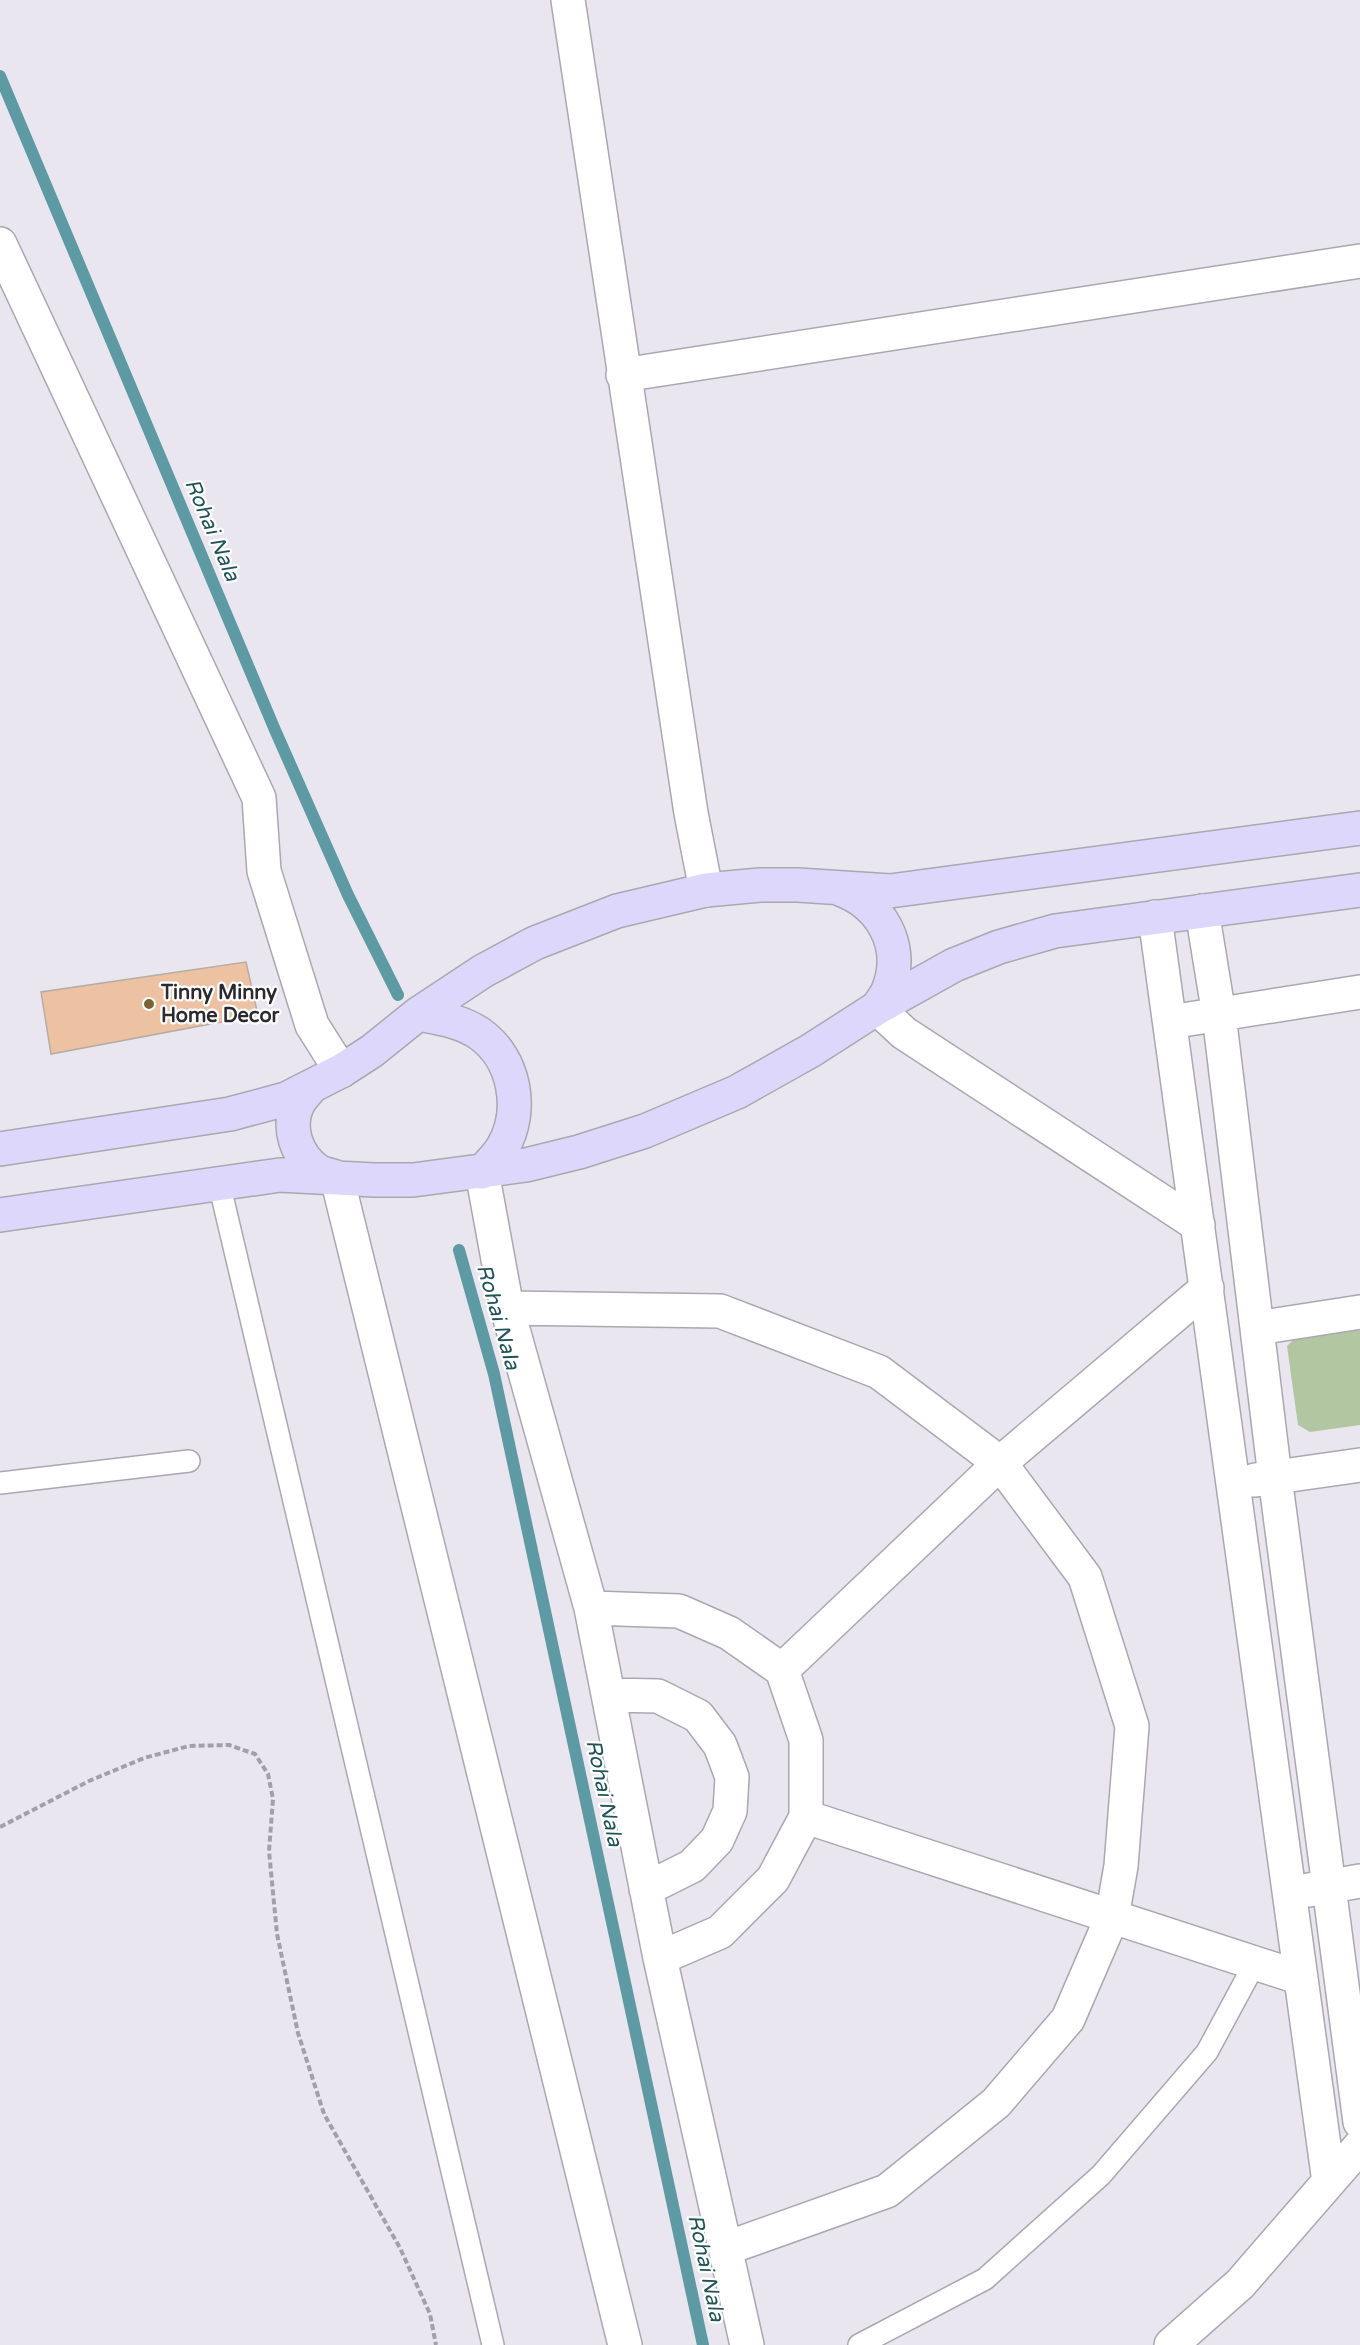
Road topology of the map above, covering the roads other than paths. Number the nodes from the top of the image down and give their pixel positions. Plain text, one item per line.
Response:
1 (568, 0) edge
2 (0, 244) edge
3 (1360, 261) edge
4 (623, 375) junction
5 (1360, 828) edge
6 (836, 888) junction
7 (706, 890) junction
8 (1360, 890) edge
9 (1202, 911) junction
10 (1155, 917) junction
11 (1360, 992) edge
12 (877, 1008) junction
13 (418, 1014) junction
14 (1219, 1015) junction
15 (1170, 1022) junction
16 (340, 1071) junction
17 (311, 1087) junction
18 (0, 1149) edge
19 (482, 1172) junction
20 (337, 1178) junction
21 (219, 1183) junction
22 (0, 1215) edge
23 (1198, 1225) junction
24 (1207, 1288) junction
25 (507, 1308) junction
26 (1360, 1312) edge
27 (1257, 1328) junction
28 (189, 1461) dead end
29 (1000, 1462) junction
30 (1360, 1465) edge
31 (1275, 1477) junction
32 (0, 1483) edge
33 (1233, 1483) junction
34 (591, 1608) junction
35 (782, 1670) junction
36 (608, 1695) junction
37 (806, 1817) junction
38 (1345, 1884) edge
39 (646, 1889) junction
40 (1289, 1893) junction
41 (1112, 1917) junction
42 (660, 1958) junction
43 (1255, 1963) junction
44 (1301, 1978) junction
45 (1360, 2122) edge
46 (1360, 2146) edge
47 (1329, 2182) junction
48 (727, 2248) junction
49 (493, 2345) edge
50 (625, 2345) edge
51 (747, 2345) edge
52 (859, 2345) edge
53 (1171, 2345) edge

1 - 4 street
2 - 16 street
3 - 4 street
4 - 7 street
5 - 6 street
6 - 7 street
6 - 12 street
7 - 13 street
8 - 9 street
9 - 10 street
9 - 14 street
10 - 12 street
10 - 15 street
11 - 14 street
12 - 19 street
12 - 23 street
13 - 16 street
13 - 19 street
14 - 15 street
14 - 27 street
15 - 23 street
16 - 17 street
17 - 18 street
17 - 20 street
19 - 20 street
19 - 25 street
20 - 21 street
20 - 50 street
21 - 22 street
21 - 49 lane
23 - 24 street
24 - 29 street
24 - 33 street
25 - 29 street
25 - 34 street
26 - 27 street
27 - 31 street
28 - 32 lane
29 - 35 street
29 - 41 street
30 - 31 street
31 - 33 street
31 - 38 street
33 - 40 street
34 - 35 street
34 - 36 street
35 - 37 street
36 - 39 street
36 - 39 street
37 - 41 street
37 - 42 street
38 - 40 street
38 - 45 street
39 - 42 street
40 - 44 street
41 - 43 street
41 - 48 street
42 - 48 street
43 - 44 street
43 - 52 lane
44 - 47 street
46 - 47 street
47 - 53 street
48 - 51 street

